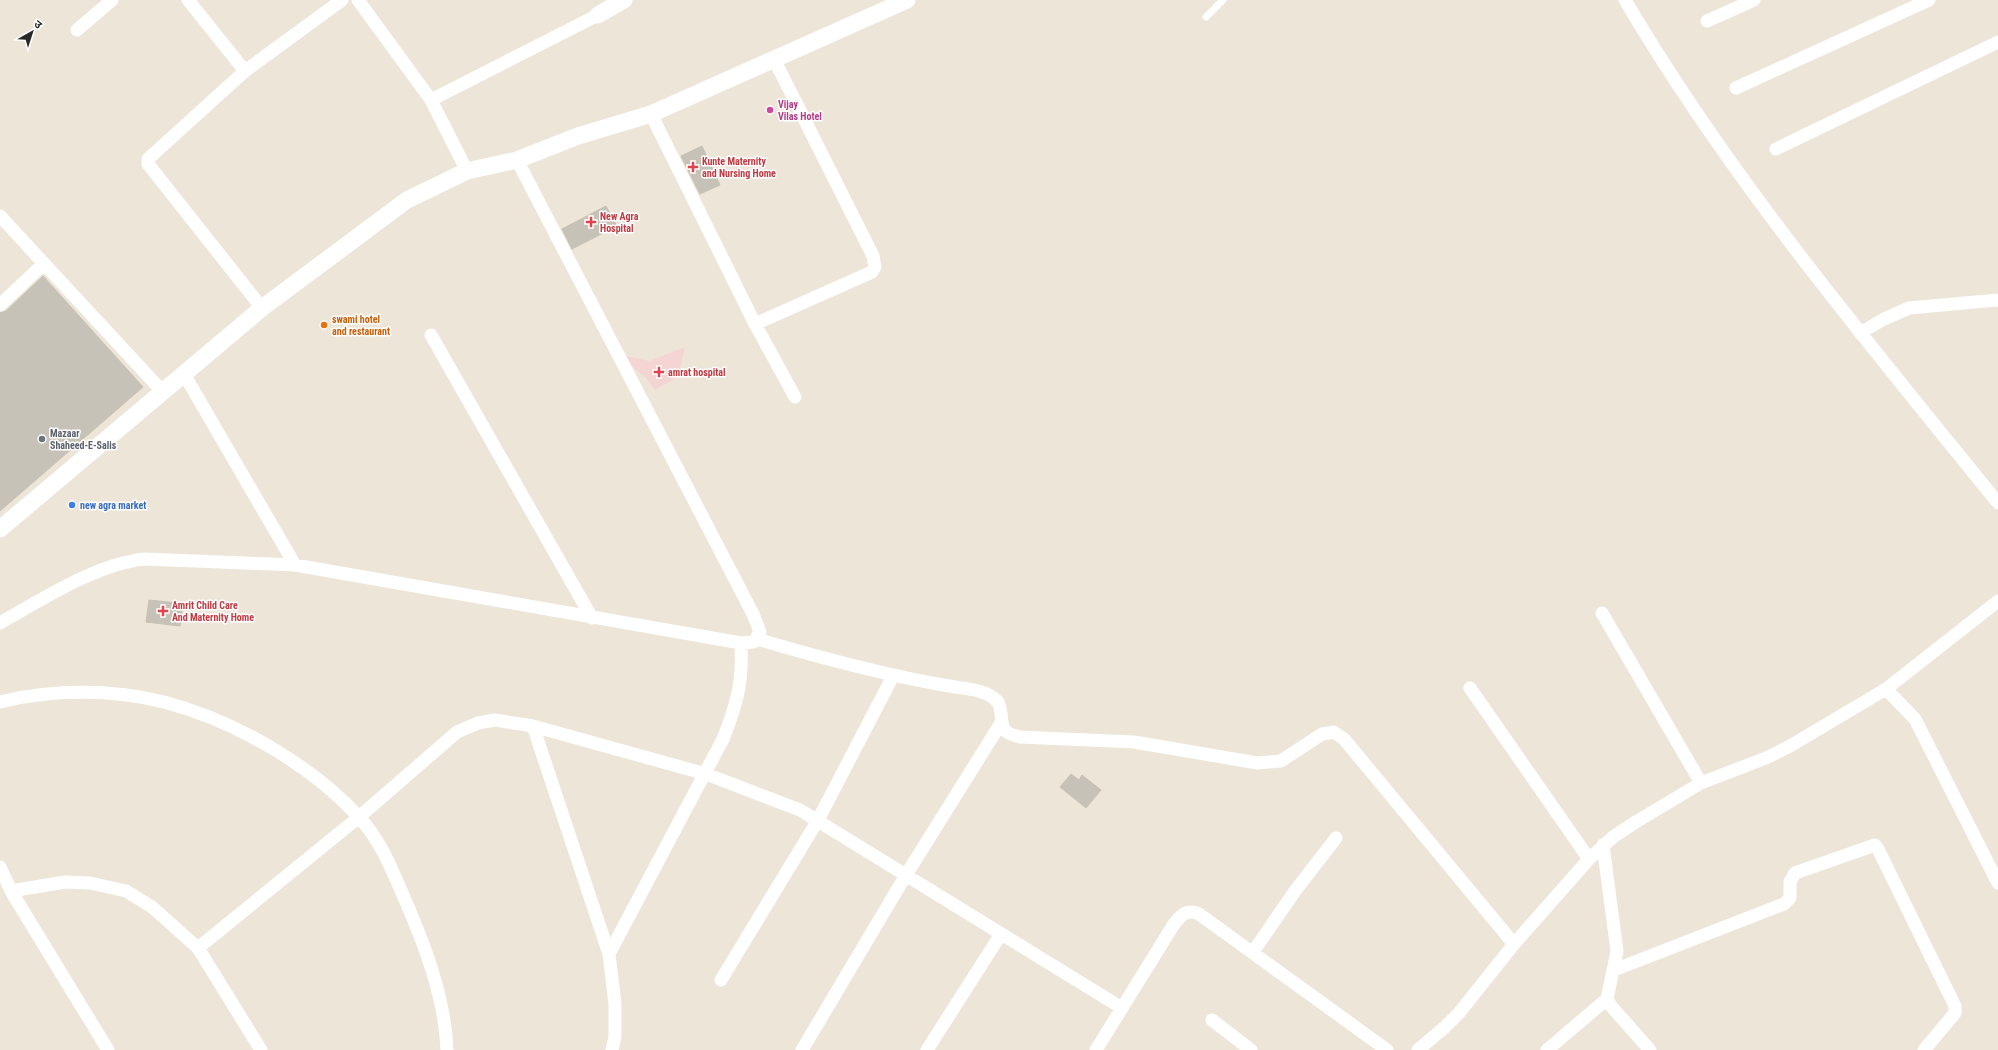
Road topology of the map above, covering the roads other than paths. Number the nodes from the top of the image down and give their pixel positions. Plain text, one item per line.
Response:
1 (112, 0) edge
2 (188, 0) edge
3 (342, 0) edge
4 (358, 0) edge
5 (624, 0) edge
6 (907, 0) edge
7 (1223, 0) edge
8 (1625, 0) edge
9 (1754, 0) edge
10 (1929, 0) edge
11 (598, 15) joint
12 (1206, 16) dead end
13 (1707, 21) dead end
14 (77, 30) dead end
15 (1998, 42) edge
16 (774, 59) junction
17 (245, 71) junction
18 (1736, 88) dead end
19 (431, 100) junction
20 (651, 114) junction
21 (1776, 149) dead end
22 (517, 160) junction
23 (467, 171) junction
24 (0, 216) edge
25 (45, 265) junction
26 (1998, 300) edge
27 (0, 305) edge
28 (262, 308) junction
29 (755, 324) junction
30 (1860, 333) junction
31 (431, 335) dead end
32 (184, 374) junction
33 (163, 392) junction
34 (795, 397) dead end
35 (1998, 503) edge
36 (0, 529) edge
37 (295, 565) junction
38 (1998, 601) edge
39 (1602, 613) dead end
40 (592, 618) junction
41 (0, 623) edge
42 (757, 639) junction
43 (741, 644) junction
44 (893, 676) junction
45 (1470, 688) dead end
46 (1886, 690) junction
47 (0, 702) edge
48 (1001, 723) junction
49 (534, 726) junction
50 (706, 774) junction
51 (1701, 783) junction
52 (358, 817) junction
53 (818, 820) junction
54 (1336, 838) dead end
55 (1603, 846) junction
56 (1589, 859) junction
57 (0, 867) edge
58 (906, 875) junction
59 (1998, 883) edge
60 (11, 891) junction
61 (1001, 934) junction
62 (1514, 944) junction
63 (198, 948) junction
64 (1253, 952) junction
65 (610, 954) junction
66 (1614, 970) junction
67 (721, 980) dead end
68 (1607, 999) junction
69 (1122, 1008) junction
70 (1212, 1020) dead end
71 (108, 1050) edge
72 (261, 1050) edge
73 (446, 1050) edge
74 (612, 1050) edge
75 (802, 1050) edge
76 (927, 1050) edge
77 (1096, 1050) edge
78 (1251, 1050) edge
79 (1387, 1050) edge
80 (1418, 1050) edge
81 (1547, 1050) edge
82 (1650, 1050) edge
83 (1924, 1050) edge

1 - 14 street
2 - 17 street
3 - 17 street
4 - 19 street
5 - 11 street
6 - 16 street
7 - 12 lane
8 - 30 street
9 - 13 street
10 - 18 street
11 - 19 street
15 - 21 street
16 - 20 street
16 - 29 street
17 - 28 street
19 - 23 street
20 - 22 street
20 - 29 street
22 - 23 street
22 - 42 street
23 - 28 street
24 - 25 street
25 - 27 street
25 - 33 street
26 - 30 street
28 - 32 street
29 - 34 street
30 - 35 street
31 - 40 street
32 - 33 street
32 - 37 street
33 - 36 street
37 - 40 street
37 - 41 street
38 - 46 street
39 - 51 street
40 - 43 street
42 - 43 street
42 - 44 street
43 - 50 street
44 - 48 street
44 - 53 street
45 - 56 street
46 - 51 street
46 - 59 street
47 - 52 street
48 - 58 street
48 - 62 street
49 - 50 street
49 - 52 street
49 - 65 street
50 - 53 street
50 - 65 street
51 - 55 street
52 - 63 street
52 - 73 street
53 - 58 street
53 - 67 street
54 - 64 street
55 - 56 street
55 - 66 street
56 - 62 street
57 - 60 street
58 - 61 street
58 - 75 street
60 - 63 street
60 - 71 street
61 - 69 street
61 - 76 street
62 - 80 street
63 - 72 street
64 - 69 street
64 - 79 street
65 - 74 street
66 - 68 street
66 - 83 street
68 - 81 street
68 - 82 street
69 - 77 street
70 - 78 street

